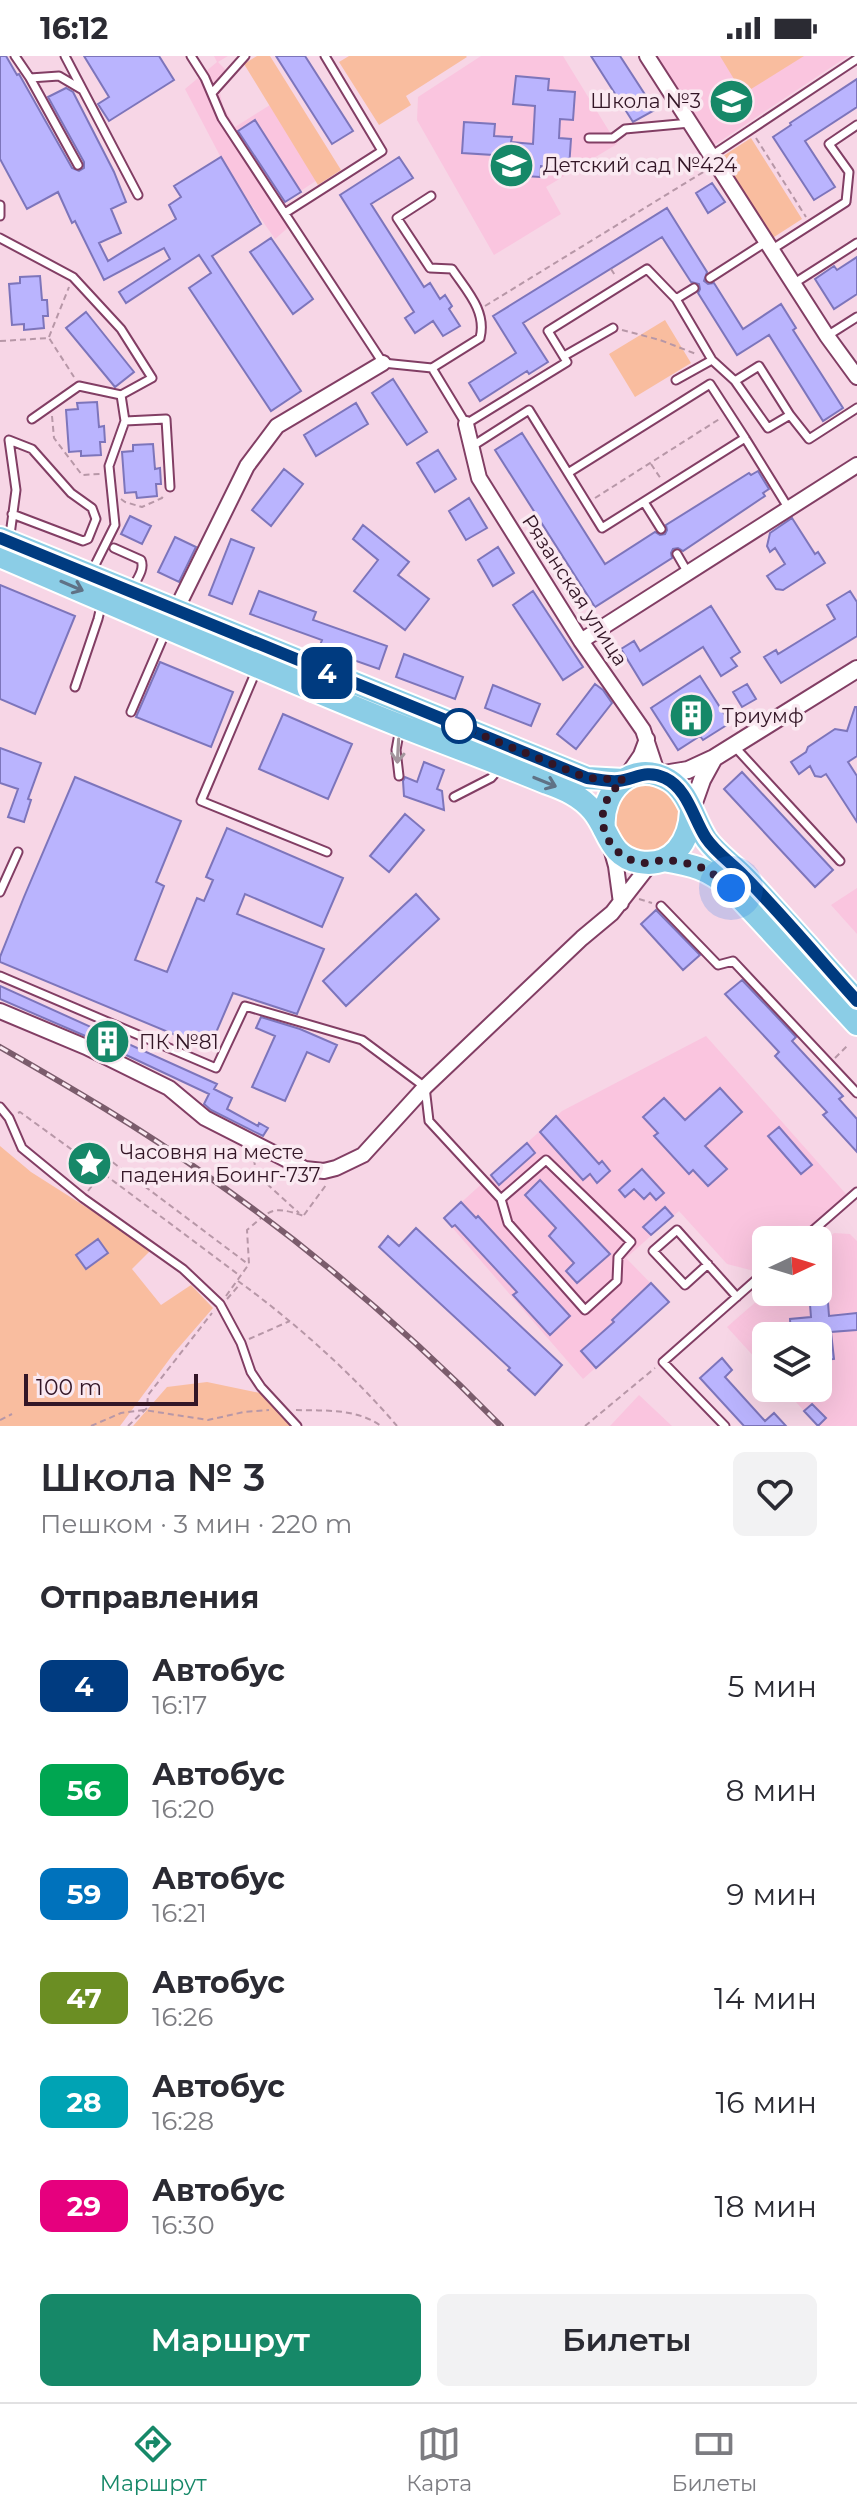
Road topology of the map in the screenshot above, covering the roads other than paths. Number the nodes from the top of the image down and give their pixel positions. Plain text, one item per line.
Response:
1 (15, 56) edge
2 (65, 56) edge
3 (191, 56) edge
4 (245, 56) edge
5 (325, 56) edge
6 (647, 56) edge
7 (857, 59) edge
8 (30, 78) junction
9 (81, 89) junction
10 (212, 93) junction
11 (690, 123) junction
12 (857, 125) edge
13 (589, 138) dead end
14 (713, 160) junction
15 (78, 165) dead end
16 (138, 195) dead end
17 (431, 196) dead end
18 (0, 205) edge
19 (285, 213) junction
20 (0, 216) edge
21 (0, 238) edge
22 (857, 243) edge
23 (769, 246) junction
24 (710, 278) dead end
25 (793, 284) junction
26 (694, 288) dead end
27 (676, 299) junction
28 (857, 317) edge
29 (613, 328) road end
30 (827, 336) junction
31 (564, 356) junction
32 (712, 360) junction
33 (383, 363) junction
34 (432, 368) junction
35 (857, 377) edge
36 (676, 380) dead end
37 (735, 381) junction
38 (121, 395) junction
39 (857, 408) edge
40 (790, 415) junction
41 (32, 419) dead end
42 (125, 421) junction
43 (466, 424) junction
44 (745, 438) junction
45 (0, 440) edge
46 (9, 440) junction
47 (471, 447) junction
48 (857, 465) edge
49 (568, 473) junction
50 (170, 487) dead end
51 (644, 502) junction
52 (789, 509) junction
53 (12, 514) junction
54 (661, 529) dead end
55 (3, 543) edge
56 (114, 548) dead end
57 (677, 554) dead end
58 (688, 573) junction
59 (90, 575) junction
60 (131, 593) junction
61 (102, 599) junction
62 (172, 619) junction
63 (581, 641) junction
64 (258, 665) junction
65 (857, 669) edge
66 (75, 687) dead end
67 (336, 687) junction
68 (131, 712) dead end
69 (400, 726) junction
70 (647, 739) junction
71 (734, 746) junction
72 (714, 758) junction
73 (503, 765) junction
74 (658, 775) junction
75 (399, 776) dead end
76 (624, 780) junction
77 (454, 797) dead end
78 (691, 811) junction
79 (606, 836) junction
80 (18, 852) dead end
81 (327, 852) dead end
82 (657, 861) junction
83 (840, 861) dead end
84 (0, 892) edge
85 (621, 903) junction
86 (661, 906) road end
87 (0, 976) edge
88 (857, 1001) edge
89 (0, 1011) edge
90 (857, 1024) edge
91 (425, 1087) junction
92 (857, 1093) edge
93 (0, 1107) edge
94 (857, 1192) edge
95 (501, 1199) junction
96 (818, 1226) edge
97 (708, 1264) junction
98 (752, 1284) edge
99 (737, 1297) junction
100 (297, 1426) edge
101 (725, 1426) edge

1 - 8 lane
2 - 9 lane
3 - 10 lane
4 - 10 lane
5 - 19 lane
6 - 11 street
7 - 14 lane
8 - 9 lane
8 - 15 lane
9 - 16 lane
10 - 19 lane
11 - 13 lane
11 - 14 street
12 - 23 lane
14 - 23 street
17 - 34 lane
18 - 20 lane
19 - 33 lane
21 - 38 lane
22 - 25 lane
23 - 24 lane
23 - 25 street
25 - 30 street
26 - 27 lane
27 - 31 lane
27 - 32 lane
28 - 30 lane
29 - 31 lane
30 - 35 street
31 - 43 lane
32 - 36 lane
32 - 37 lane
33 - 34 lane
33 - 62 street
34 - 43 lane
37 - 40 lane
37 - 40 lane
38 - 41 lane
38 - 42 lane
39 - 40 lane
42 - 50 lane
42 - 59 lane
43 - 47 street, Рязанская улица
44 - 49 lane
44 - 51 lane
44 - 52 lane
45 - 46 lane
46 - 53 lane
46 - 53 lane
47 - 49 lane
47 - 63 street, Рязанская улица
48 - 52 street
49 - 51 lane
51 - 54 lane
52 - 58 street
53 - 55 lane
55 - 59 main road
55 -> 61 main road
56 - 60 lane
57 - 58 lane
58 - 63 street
59 - 60 main road
60 - 62 main road
61 - 62 main road
61 - 66 lane
62 - 64 main road
62 - 67 main road
62 - 68 lane
63 - 70 street, Рязанская улица
64 - 67 main road
64 - 81 lane
65 - 71 street
67 - 69 main road
67 - 76 main road
69 - 73 main road
69 -> 75 lane
70 - 74 street, Рязанская улица
70 - 76 street
71 - 72 street
71 - 83 lane
72 - 74 street
72 - 78 street
73 - 77 lane
73 -> 79 main road
74 - 76 main road
74 - 78 main road
76 - 79 main road
78 - 82 main road
78 - 88 main road
79 - 82 main road
79 - 85 street
80 - 84 lane
82 - 85 street
82 - 90 main road
85 - 91 street
86 - 92 lane
87 - 91 lane
89 - 91 street
91 - 95 lane
93 - 100 lane
94 - 96 lane
95 - 95 lane
97 - 97 lane
97 - 99 lane
98 - 99 lane
99 - 101 lane

